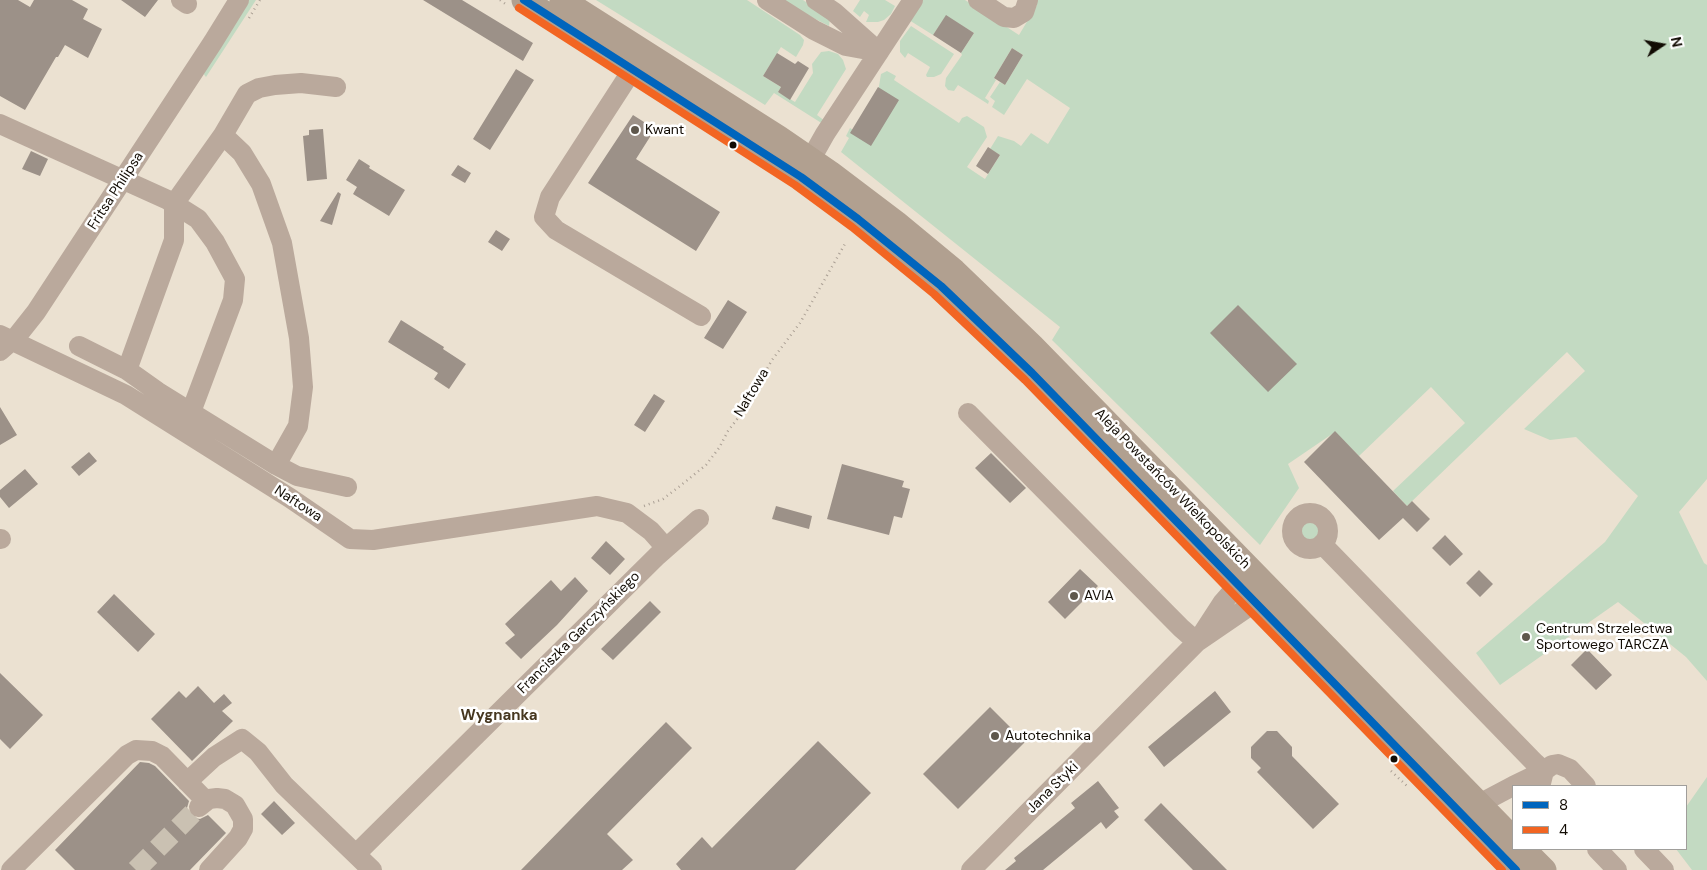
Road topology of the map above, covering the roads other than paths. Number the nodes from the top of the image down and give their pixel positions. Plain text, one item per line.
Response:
1 (231, 0) edge
2 (239, 0) edge
3 (562, 0) edge
4 (767, 0) edge
5 (816, 0) edge
6 (913, 0) edge
7 (978, 0) edge
8 (1028, 0) edge
9 (516, 3) edge
10 (224, 24) junction
11 (880, 52) junction
12 (638, 60) junction
13 (336, 87) dead end
14 (0, 124) edge
15 (223, 135) junction
16 (806, 169) junction
17 (123, 179) junction
18 (174, 204) junction
19 (701, 316) dead end
20 (4, 342) edge
21 (79, 346) dead end
22 (127, 370) junction
23 (191, 412) junction
24 (968, 413) dead end
25 (276, 465) junction
26 (346, 487) dead end
27 (699, 519) dead end
28 (1322, 544) dead end
29 (666, 548) junction
30 (1251, 589) junction
31 (1197, 642) junction
32 (1543, 778) edge
33 (188, 782) junction
34 (1517, 785) edge
35 (1585, 785) edge
36 (1512, 787) edge
37 (1479, 804) junction
38 (1512, 838) edge
39 (1524, 850) edge
40 (1598, 850) edge
41 (1645, 850) edge
42 (356, 854) junction
43 (11, 870) edge
44 (209, 870) edge
45 (372, 870) edge
46 (971, 870) edge
47 (1516, 870) edge
48 (1544, 870) edge
49 (1617, 870) edge
50 (1664, 870) edge

1 - 10 street, Fritsa Philipsa
2 - 10 street, Fritsa Philipsa
3 - 12 main road, Aleja Powstańców Wielkopolskich
4 - 11 street
5 - 11 street
6 - 11 street
7 - 8 street
9 - 12 main road, Aleja Powstańców Wielkopolskich
10 - 17 street, Fritsa Philipsa
11 - 16 street
12 - 16 main road, Aleja Powstańców Wielkopolskich
12 - 19 street
13 - 15 street
14 - 17 street
15 - 18 street
15 - 25 street
16 - 30 main road, Aleja Powstańców Wielkopolskich
17 - 18 street
17 - 20 street, Fritsa Philipsa
18 - 22 street
18 - 23 street
20 - 29 street, Naftowa
21 - 22 street
22 - 23 street
23 - 25 street
24 - 31 street
25 - 26 street
27 - 29 street, Franciszka Garczyńskiego
28 - 32 street
29 - 42 street, Franciszka Garczyńskiego
30 - 31 street, Jana Styki
30 - 37 main road, Aleja Powstańców Wielkopolskich
30 - 47 main road, Aleja Powstańców Wielkopolskich
31 - 46 street, Jana Styki
32 - 34 street
32 - 35 street
33 - 42 street
33 - 43 street
33 - 44 street
36 - 37 street
37 - 38 main road, Aleja Powstańców Wielkopolskich
39 - 48 main road
40 - 49 street
41 - 50 street
42 - 45 street

